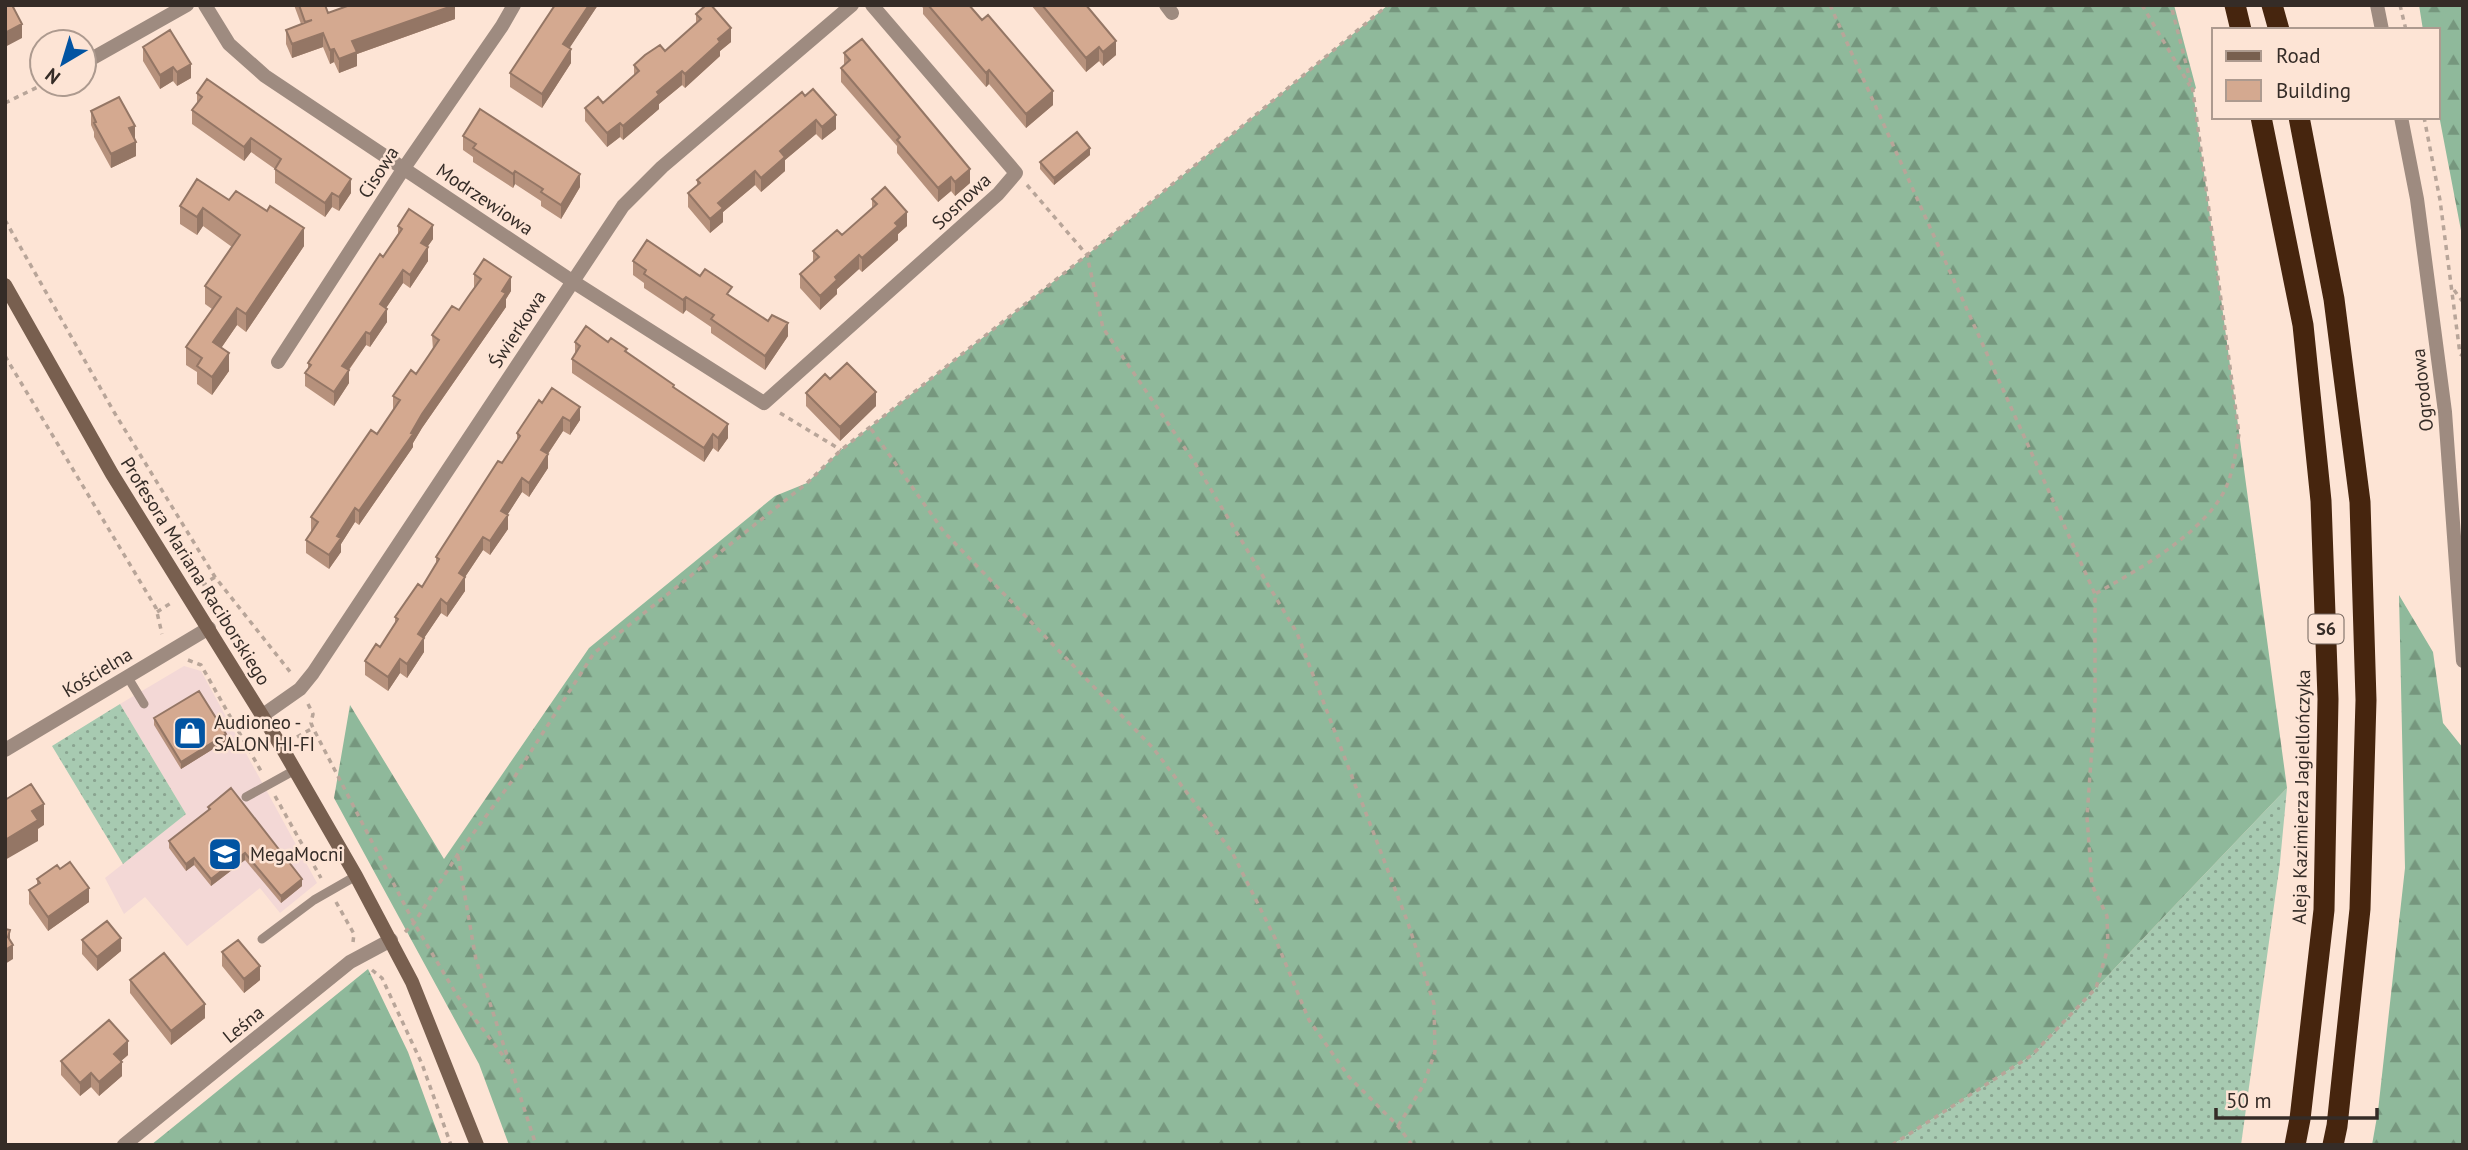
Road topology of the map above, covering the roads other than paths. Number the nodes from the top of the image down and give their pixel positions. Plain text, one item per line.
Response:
1 (187, 5) edge
2 (205, 5) edge
3 (514, 5) edge
4 (852, 5) edge
5 (872, 5) edge
6 (2235, 5) edge
7 (2272, 5) edge
8 (2376, 5) edge
9 (2241, 28) edge
10 (2278, 28) edge
11 (2382, 28) edge
12 (98, 55) edge
13 (2261, 119) edge
14 (2299, 119) edge
15 (2401, 119) edge
16 (404, 167) junction
17 (572, 281) junction
18 (5, 285) edge
19 (278, 362) dead end
20 (764, 403) joint
21 (209, 628) junction
22 (2463, 661) edge
23 (127, 676) junction
24 (144, 704) dead end
25 (262, 715) junction
26 (5, 750) edge
27 (295, 770) junction
28 (246, 797) dead end
29 (356, 876) junction
30 (262, 939) dead end
31 (391, 940) junction
32 (124, 1145) edge
33 (477, 1145) edge
34 (2295, 1145) edge
35 (2333, 1145) edge

1 - 12 street
2 - 16 street, Modrzewiowa
3 - 16 street, Cisowa
4 - 17 street, Świerkowa
5 - 20 street, Sosnowa
6 - 9 highway
7 - 10 highway
8 - 11 street
13 - 34 highway, Aleja Kazimierza Jagiellończyka / S6
14 - 35 highway, S6
15 - 22 street, Ogrodowa
16 - 17 street, Modrzewiowa
16 - 19 street, Cisowa
17 - 20 street, Modrzewiowa
17 - 25 street, Świerkowa
18 - 21 main road, Profesora Mariana Raciborskiego
21 - 23 street, Kościelna
21 - 25 main road, Profesora Mariana Raciborskiego
23 - 24 lane
23 - 26 street, Kościelna
25 - 27 main road, Profesora Mariana Raciborskiego
27 - 28 lane
27 - 29 main road, Profesora Mariana Raciborskiego
29 - 30 lane
29 - 31 main road, Profesora Mariana Raciborskiego
31 - 32 street, Leśna
31 - 33 main road, Profesora Mariana Raciborskiego

